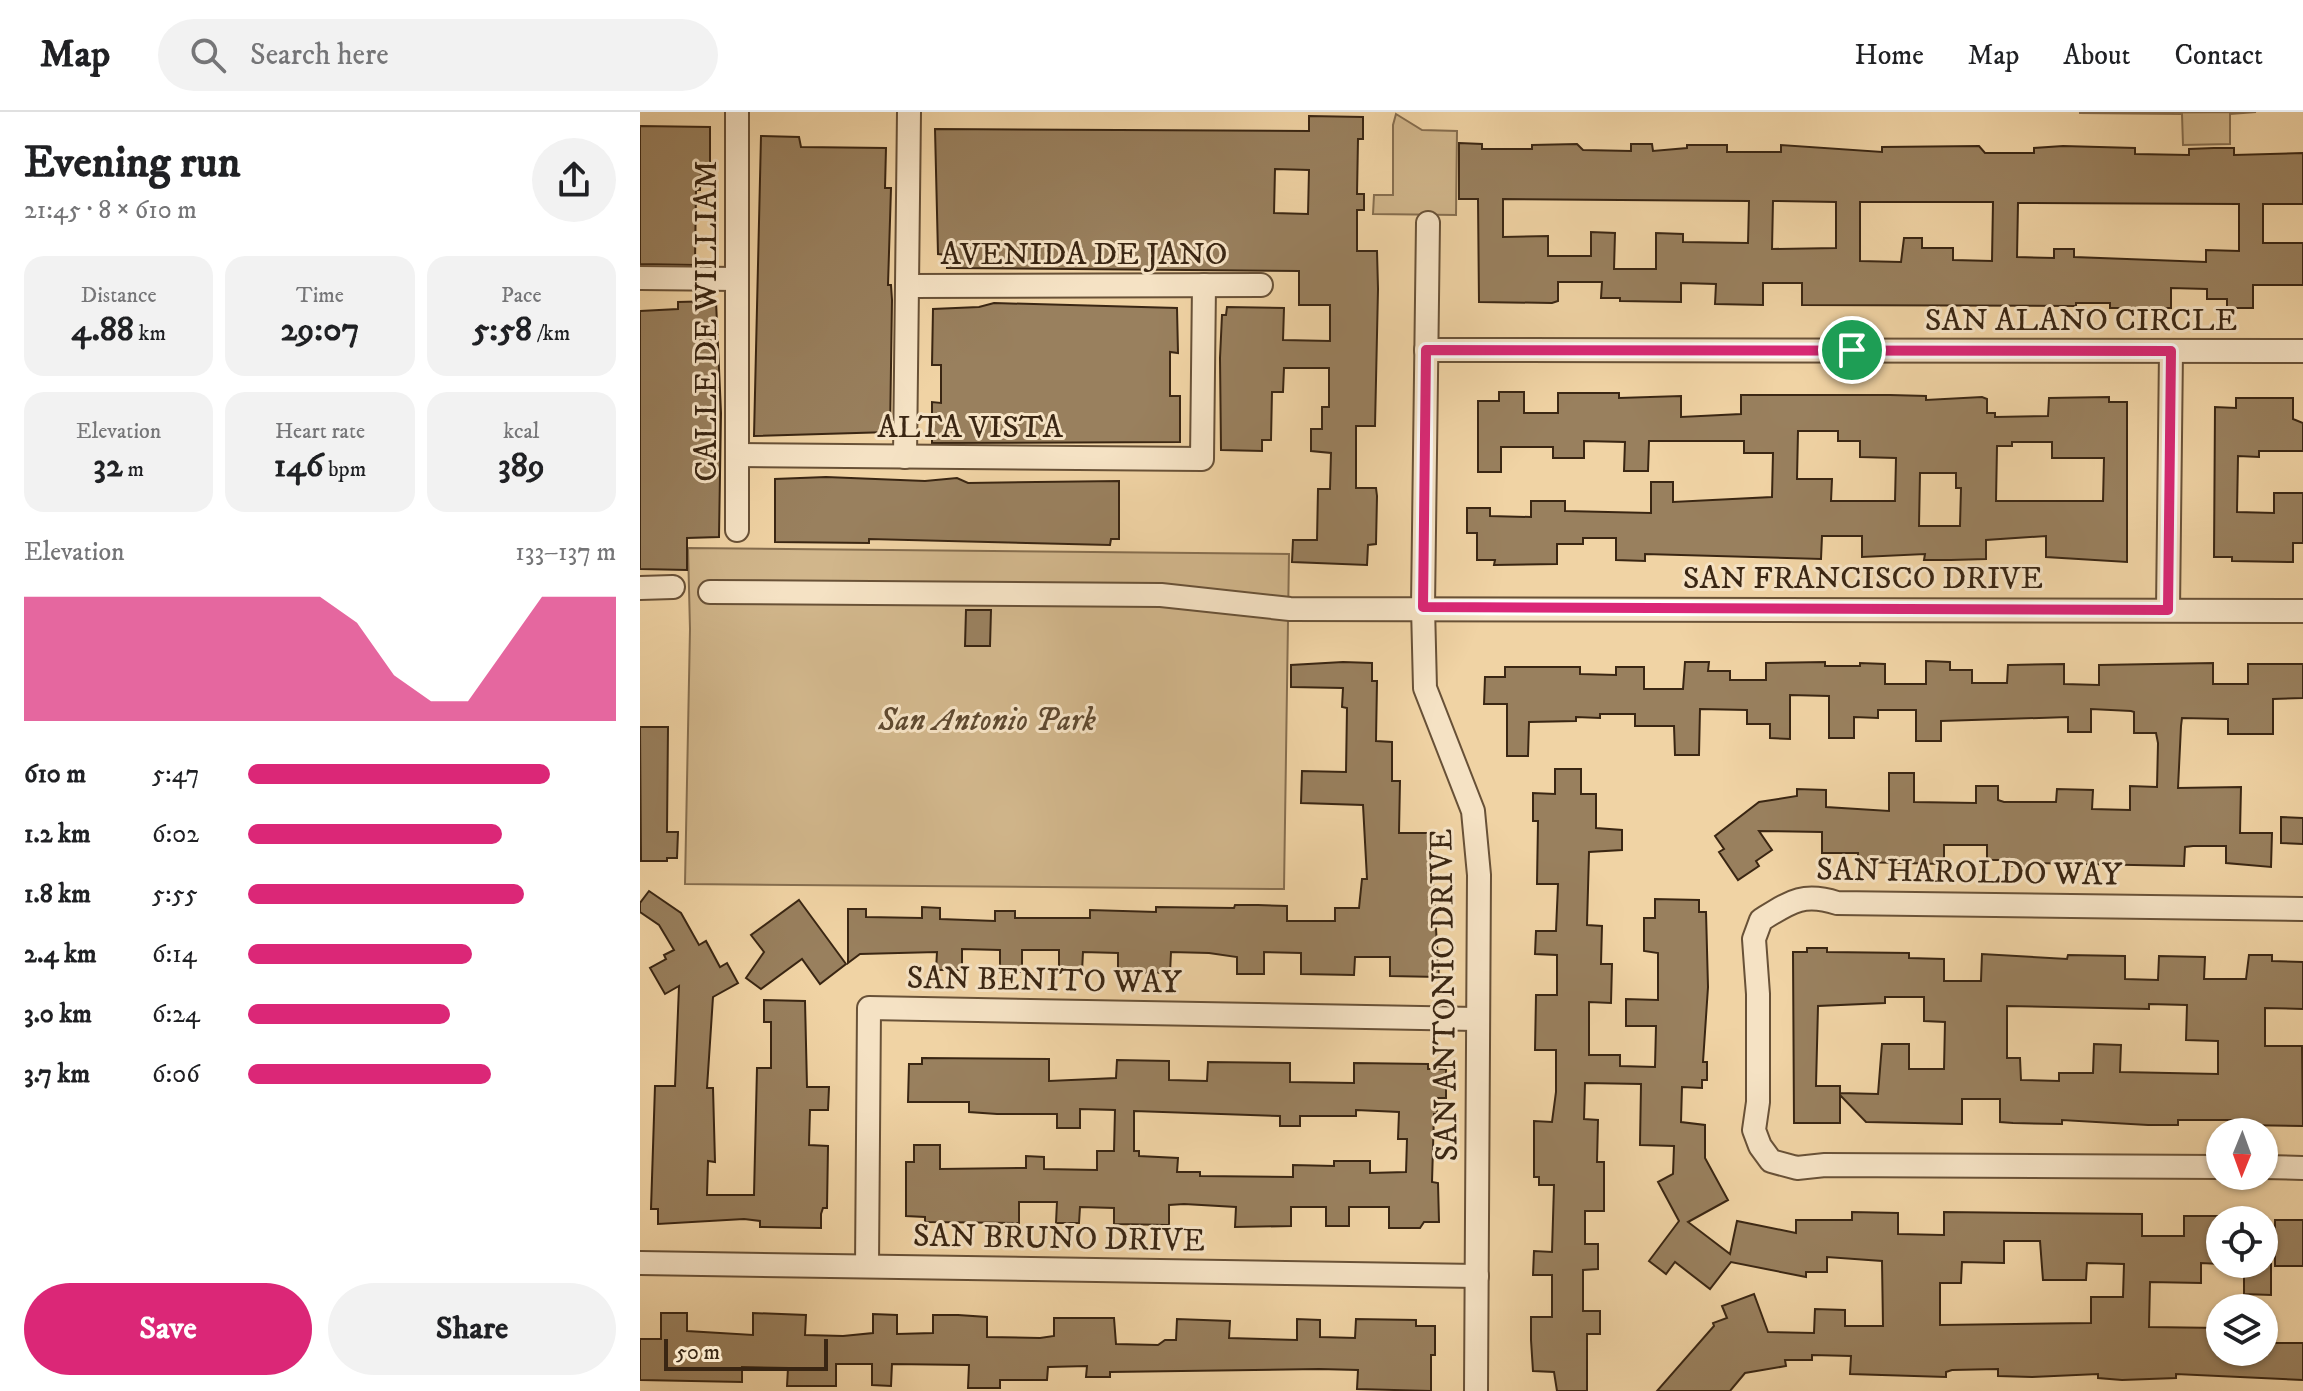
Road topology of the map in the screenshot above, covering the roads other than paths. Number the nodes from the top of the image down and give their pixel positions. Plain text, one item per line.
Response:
1 (737, 112) edge
2 (909, 112) edge
3 (1428, 223) dead end
4 (640, 278) edge
5 (737, 279) junction
6 (1204, 285) junction
7 (1261, 285) dead end
8 (907, 286) junction
9 (1426, 350) junction
10 (2171, 351) junction
11 (2303, 351) edge
12 (737, 455) junction
13 (905, 457) junction
14 (737, 530) dead end
15 (673, 587) dead end
16 (640, 588) edge
17 (710, 592) dead end
18 (1423, 607) junction
19 (2168, 610) junction
20 (2303, 611) edge
21 (2303, 909) edge
22 (1476, 1019) junction
23 (2206, 1167) edge
24 (2278, 1167) edge
25 (2303, 1168) edge
26 (640, 1263) edge
27 (867, 1266) junction
28 (1477, 1276) junction
29 (1476, 1391) edge

1 - 5 street, CALLE DE WILLIAM
2 - 8 street
3 - 9 street, SAN ANTONIO DRIVE
4 - 5 street
5 - 12 street, CALLE DE WILLIAM
6 - 7 street, AVENIDA DE JANO
6 - 8 street, AVENIDA DE JANO
6 - 13 street, ALTA VISTA
8 - 13 street
9 - 10 street, SAN ALANO CIRCLE
9 - 18 street, SAN ANTONIO DRIVE
10 - 11 street, SAN ALANO CIRCLE
10 - 19 street
12 - 13 street, ALTA VISTA
12 - 14 street, CALLE DE WILLIAM
15 - 16 street
17 - 18 street, SAN FRANCISCO DRIVE
18 - 19 street, SAN FRANCISCO DRIVE
18 - 22 street, SAN ANTONIO DRIVE
19 - 20 street, SAN FRANCISCO DRIVE
21 - 23 street, SAN HAROLDO WAY
22 - 27 street, SAN BENITO WAY
22 - 28 street, SAN ANTONIO DRIVE
24 - 25 street
26 - 27 street, SAN BRUNO DRIVE
27 - 28 street, SAN BRUNO DRIVE
28 - 29 street, SAN ANTONIO DRIVE

